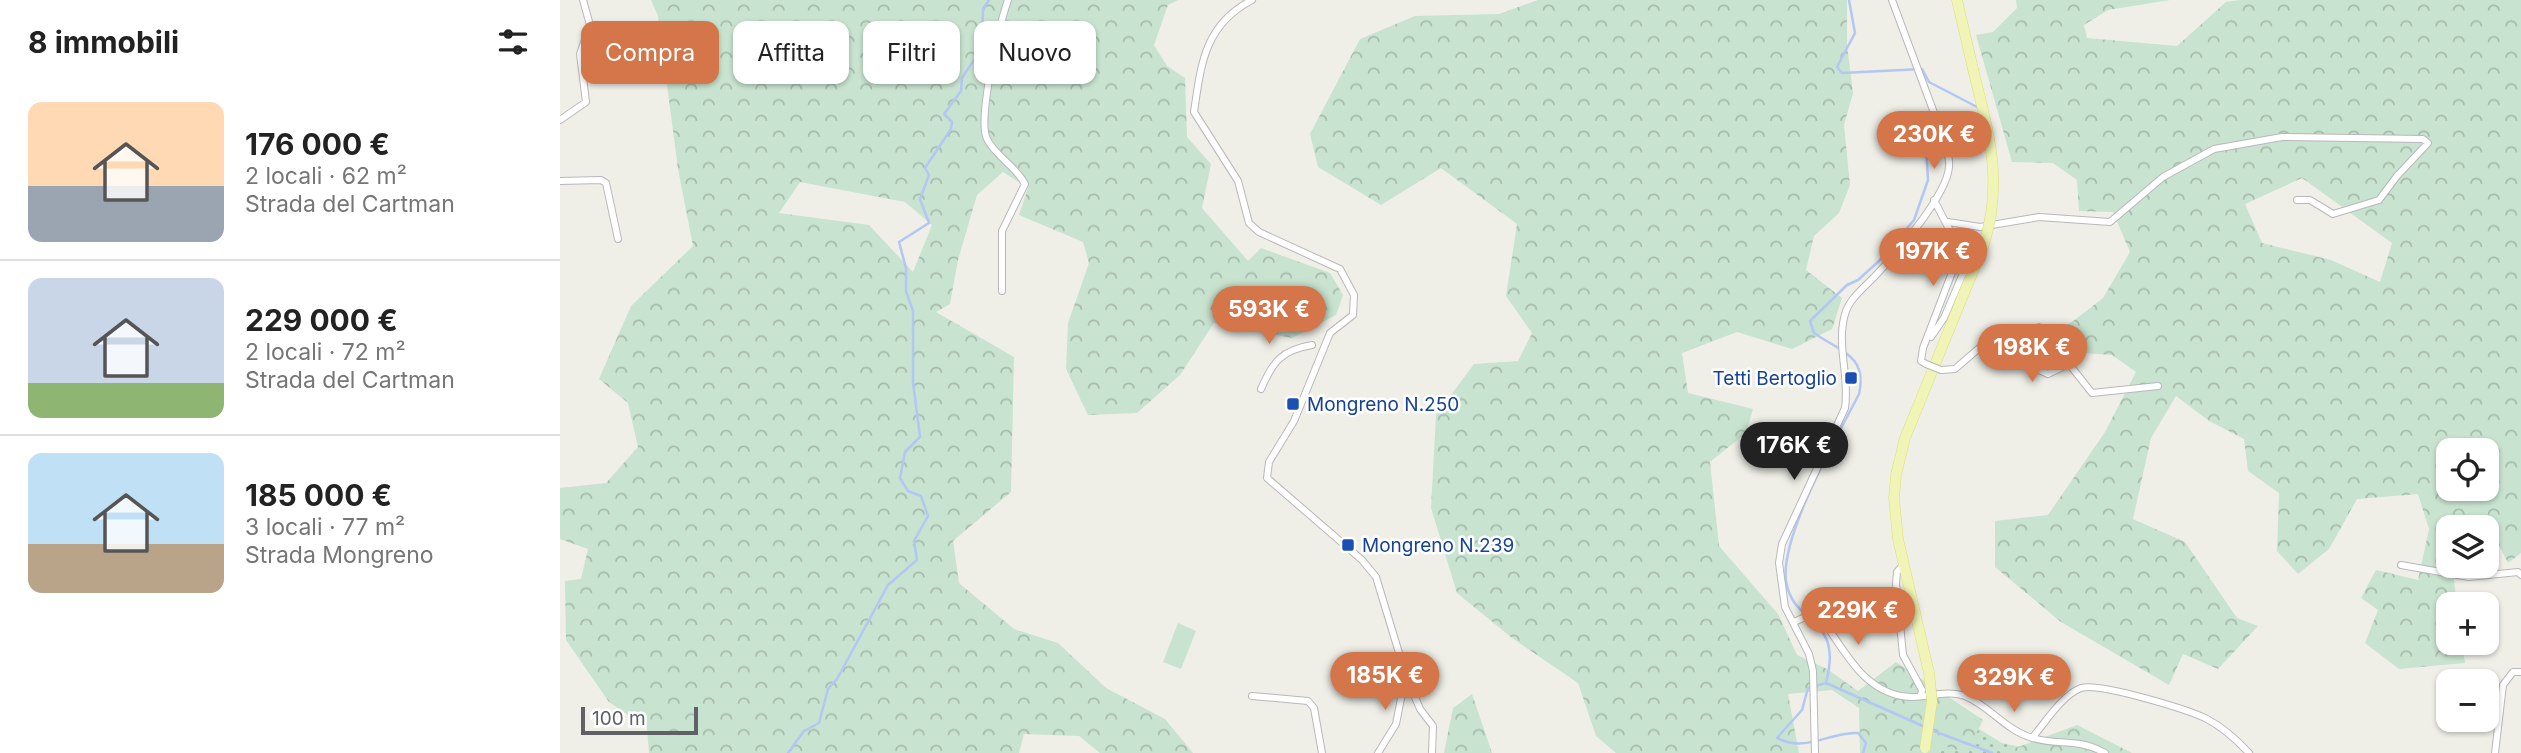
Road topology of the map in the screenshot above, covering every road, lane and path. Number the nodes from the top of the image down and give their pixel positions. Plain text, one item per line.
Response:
1 (583, 0) edge
2 (1008, 0) edge
3 (1252, 0) edge
4 (1892, 0) edge
5 (1957, 0) edge
6 (560, 120) edge
7 (560, 181) edge
8 (1934, 200) junction
9 (2297, 200) dead end
10 (1948, 222) junction
11 (618, 239) dead end
12 (1977, 261) junction
13 (1002, 291) dead end
14 (1327, 341) junction
15 (1923, 348) junction
16 (2158, 386) dead end
17 (1261, 389) dead end
18 (1904, 564) junction
19 (2401, 565) dead end
20 (2521, 575) edge
21 (1794, 622) junction
22 (2521, 672) edge
23 (1406, 676) junction
24 (1921, 695) junction
25 (1252, 696) dead end
26 (2032, 738) junction
27 (1815, 749) edge
28 (1924, 751) edge
29 (1322, 753) edge
30 (1378, 753) edge
31 (1432, 753) edge
32 (2105, 753) edge
33 (2249, 753) edge
34 (2495, 753) edge

1 - 6 street
2 - 13 street
3 - 14 street
4 - 8 street
5 - 12 main road, bridge
7 - 11 street
8 - 10 street
8 - 21 street
9 - 10 street
10 - 15 street
12 - 15 street
12 - 18 main road
14 - 17 street
14 - 23 street
15 - 16 street, bridge
18 - 24 street
18 - 28 main road, bridge
19 - 20 street
21 - 24 street
21 - 27 street
22 - 34 street
23 - 30 street
23 - 31 street
24 - 26 street
25 - 29 street
26 - 32 street
26 - 33 street

